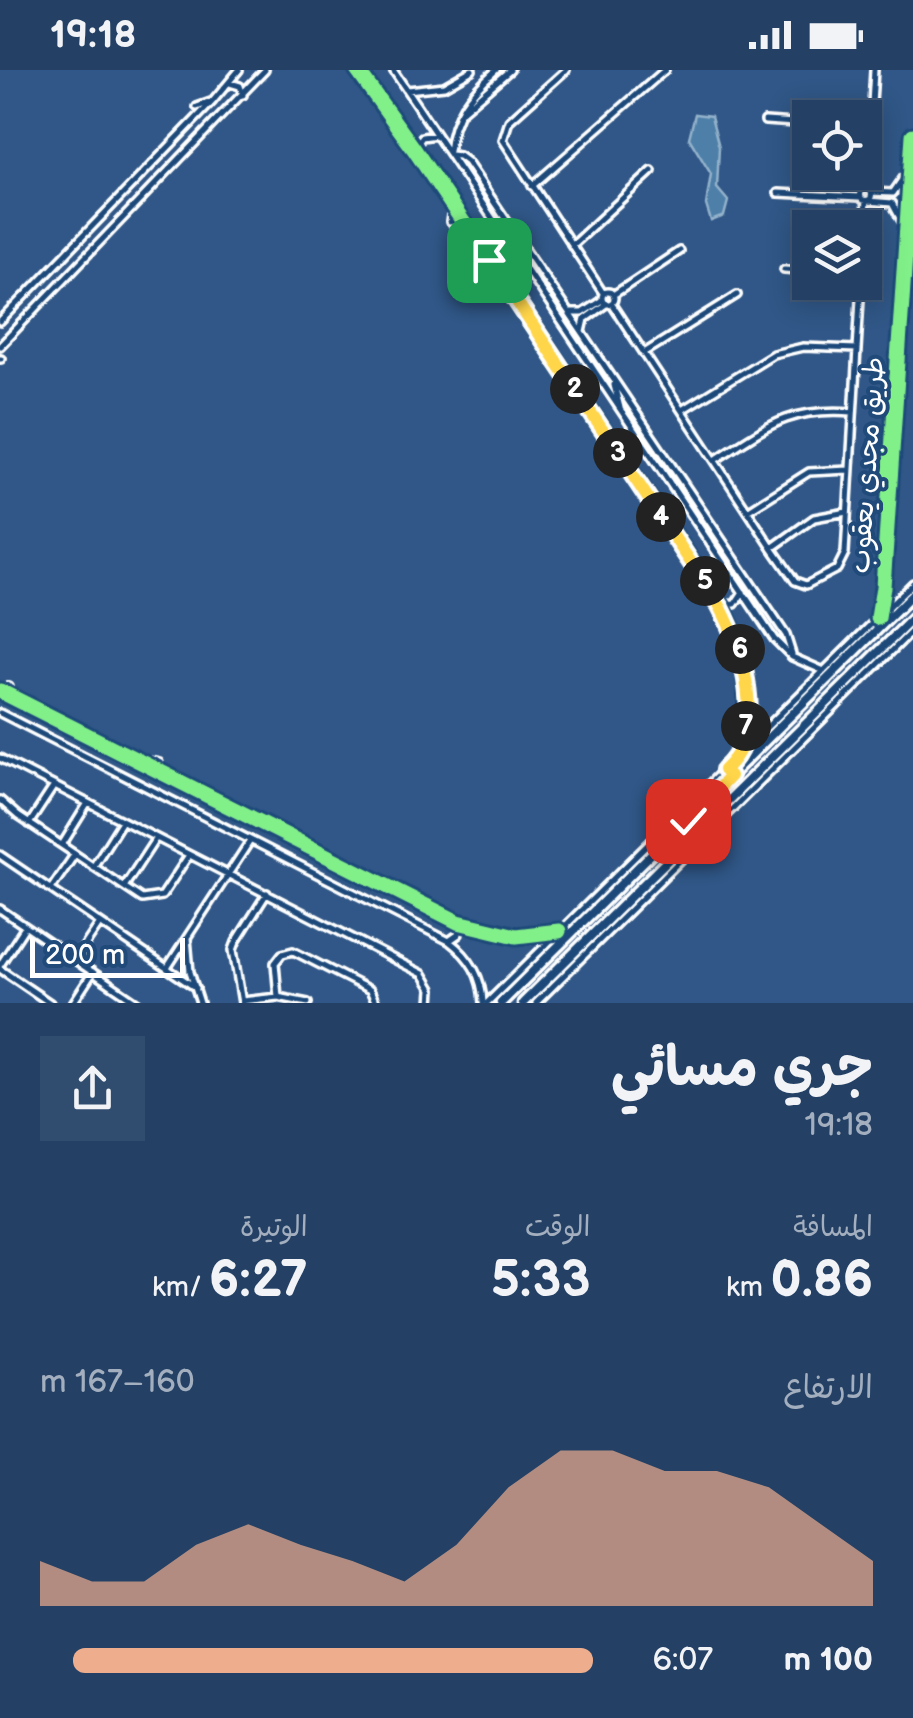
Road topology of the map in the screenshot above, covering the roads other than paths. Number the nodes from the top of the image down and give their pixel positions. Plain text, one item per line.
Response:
1 (239, 70) edge
2 (266, 70) edge
3 (358, 70) edge
4 (394, 70) edge
5 (472, 70) edge
6 (496, 70) edge
7 (510, 70) edge
8 (566, 70) edge
9 (665, 70) edge
10 (874, 70) edge
11 (465, 76) junction
12 (230, 83) junction
13 (475, 88) junction
14 (407, 90) junction
15 (243, 95) junction
16 (871, 100) edge
17 (214, 101) junction
18 (197, 107) dead end
19 (459, 112) junction
20 (765, 121) dead end
21 (792, 123) edge
22 (436, 134) junction
23 (913, 135) edge
24 (414, 149) junction
25 (449, 155) junction
26 (146, 160) dead end
27 (912, 163) edge
28 (652, 171) dead end
29 (142, 176) junction
30 (532, 186) junction
31 (868, 191) joint
32 (892, 192) junction
33 (778, 193) dead end
34 (865, 200) junction
35 (138, 203) junction
36 (892, 203) junction
37 (452, 206) junction
38 (865, 210) edge
39 (135, 219) dead end
40 (450, 222) dead end
41 (907, 230) junction
42 (572, 244) junction
43 (679, 251) dead end
44 (784, 269) dead end
45 (792, 270) edge
46 (38, 271) dead end
47 (532, 277) junction
48 (34, 287) junction
49 (736, 295) dead end
50 (559, 298) junction
51 (605, 300) junction
52 (860, 300) edge
53 (12, 310) junction
54 (0, 313) edge
55 (568, 313) junction
56 (0, 322) edge
57 (583, 334) junction
58 (0, 346) edge
59 (857, 348) junction
60 (644, 353) junction
61 (611, 376) junction
62 (682, 410) junction
63 (620, 412) junction
64 (853, 412) junction
65 (606, 435) junction
66 (598, 440) dead end
67 (715, 460) junction
68 (850, 470) junction
69 (748, 510) junction
70 (847, 512) junction
71 (772, 548) junction
72 (913, 583) edge
73 (742, 592) junction
74 (913, 594) edge
75 (720, 606) junction
76 (878, 618) junction
77 (913, 618) edge
78 (913, 630) edge
79 (851, 650) junction
80 (792, 658) junction
81 (824, 671) junction
82 (10, 687) dead end
83 (0, 689) edge
84 (0, 713) edge
85 (786, 720) junction
86 (798, 732) junction
87 (0, 758) edge
88 (132, 758) junction
89 (738, 758) junction
90 (159, 762) dead end
91 (728, 773) junction
92 (166, 776) junction
93 (54, 786) junction
94 (187, 787) junction
95 (157, 793) junction
96 (0, 800) edge
97 (707, 800) junction
98 (88, 803) junction
99 (180, 804) junction
100 (718, 811) junction
101 (122, 821) junction
102 (686, 822) junction
103 (30, 824) junction
104 (673, 828) junction
105 (698, 831) junction
106 (156, 838) junction
107 (250, 840) junction
108 (62, 845) junction
109 (75, 854) junction
110 (189, 854) junction
111 (0, 856) edge
112 (94, 867) junction
113 (228, 874) junction
114 (124, 887) junction
115 (50, 890) junction
116 (268, 893) junction
117 (0, 910) edge
118 (458, 922) junction
119 (100, 923) junction
120 (25, 926) junction
121 (559, 932) junction
122 (187, 936) junction
123 (448, 941) junction
124 (74, 960) junction
125 (0, 967) edge
126 (166, 968) junction
127 (93, 972) junction
128 (196, 988) junction
129 (278, 997) junction
130 (501, 998) edge
131 (242, 1002) edge
132 (50, 1003) edge
133 (73, 1003) edge
134 (138, 1003) edge
135 (200, 1003) edge
136 (308, 1003) edge
137 (376, 1003) edge
138 (432, 1003) edge
139 (485, 1003) edge
140 (523, 1003) edge
141 (536, 1003) edge

1 - 12 street
2 - 15 street
3 - 24 street
4 - 14 street
5 - 11 street
6 - 13 street
7 - 19 street
8 - 30 street
9 - 30 street
10 - 16 street
11 - 13 street
11 - 14 street
12 - 15 street
12 - 17 street
13 - 19 street
14 - 22 street
15 - 35 street
17 - 18 street
17 - 29 street
19 - 25 street
20 - 21 street
22 - 24 street
22 - 25 street
23 - 27 street, طريق مجدي يعقوب
24 - 37 street
25 - 47 street
25 - 50 street
26 - 29 street
27 - 32 street
27 - 41 street, طريق مجدي يعقوب
28 - 42 street
29 - 48 street
30 - 42 street
31 - 32 street
31 - 34 street
32 - 36 street
33 - 34 street
34 - 36 street
34 - 38 street
35 - 39 street
35 - 58 street
36 - 41 street
37 - 40 street
37 - 65 street
41 - 76 street, طريق مجدي يعقوب
42 - 51 street
43 - 51 street
44 - 45 street
46 - 48 street
47 - 50 street
47 - 63 street
48 - 53 street
49 - 60 street
50 - 55 street
51 - 55 street
51 - 57 street
51 - 60 street
52 - 59 street
53 - 54 street
53 - 56 street
55 - 57 street
57 - 61 street
59 - 62 street
59 - 64 street
60 - 62 street
61 - 63 street
61 - 80 street
62 - 67 street
63 - 73 street
64 - 67 street
64 - 68 street
65 - 66 street
65 - 75 street
67 - 69 street
68 - 69 street
68 - 70 street
69 - 71 street
70 - 71 street
70 - 71 street
72 - 76 street
73 - 75 street
73 - 80 street
74 - 79 main road
75 - 89 street
76 - 79 street
77 - 86 main road
78 - 141 street
79 - 81 street
79 - 85 main road
80 - 81 street
81 - 89 street
82 - 83 street
83 - 88 street
84 - 95 street
85 - 86 main road
85 - 91 main road
86 - 100 main road
87 - 93 street
88 - 90 street
88 - 92 street
89 - 91 street
91 - 97 main road
91 - 104 street
92 - 94 street
92 - 95 street
93 - 98 street
93 - 103 street
94 - 99 street
94 - 118 street
95 - 99 street
96 - 103 street
97 - 100 main road
97 - 102 main road
98 - 101 street
98 - 108 street
99 - 107 street
100 - 105 main road
101 - 106 street
101 - 112 street
102 - 104 main road
102 - 105 main road
103 - 108 street
104 - 121 street
104 - 130 main road
105 - 140 main road
106 - 110 street
106 - 114 street
107 - 113 street
107 - 123 street
108 - 109 street
109 - 112 street
109 - 115 street
110 - 113 street
110 - 114 street
111 - 115 street
112 - 114 street
113 - 116 street
113 - 122 street
115 - 119 street
116 - 131 street
116 - 138 street
117 - 120 street
118 - 121 street
118 - 123 street
119 - 124 street
119 - 126 street
120 - 124 street
120 - 125 street
121 - 130 street
122 - 126 street
122 - 128 street
123 - 139 street
124 - 127 street
125 - 132 street
126 - 128 street
127 - 133 street
127 - 134 street
128 - 135 street
129 - 131 street
129 - 136 street
129 - 137 street
130 - 139 street

